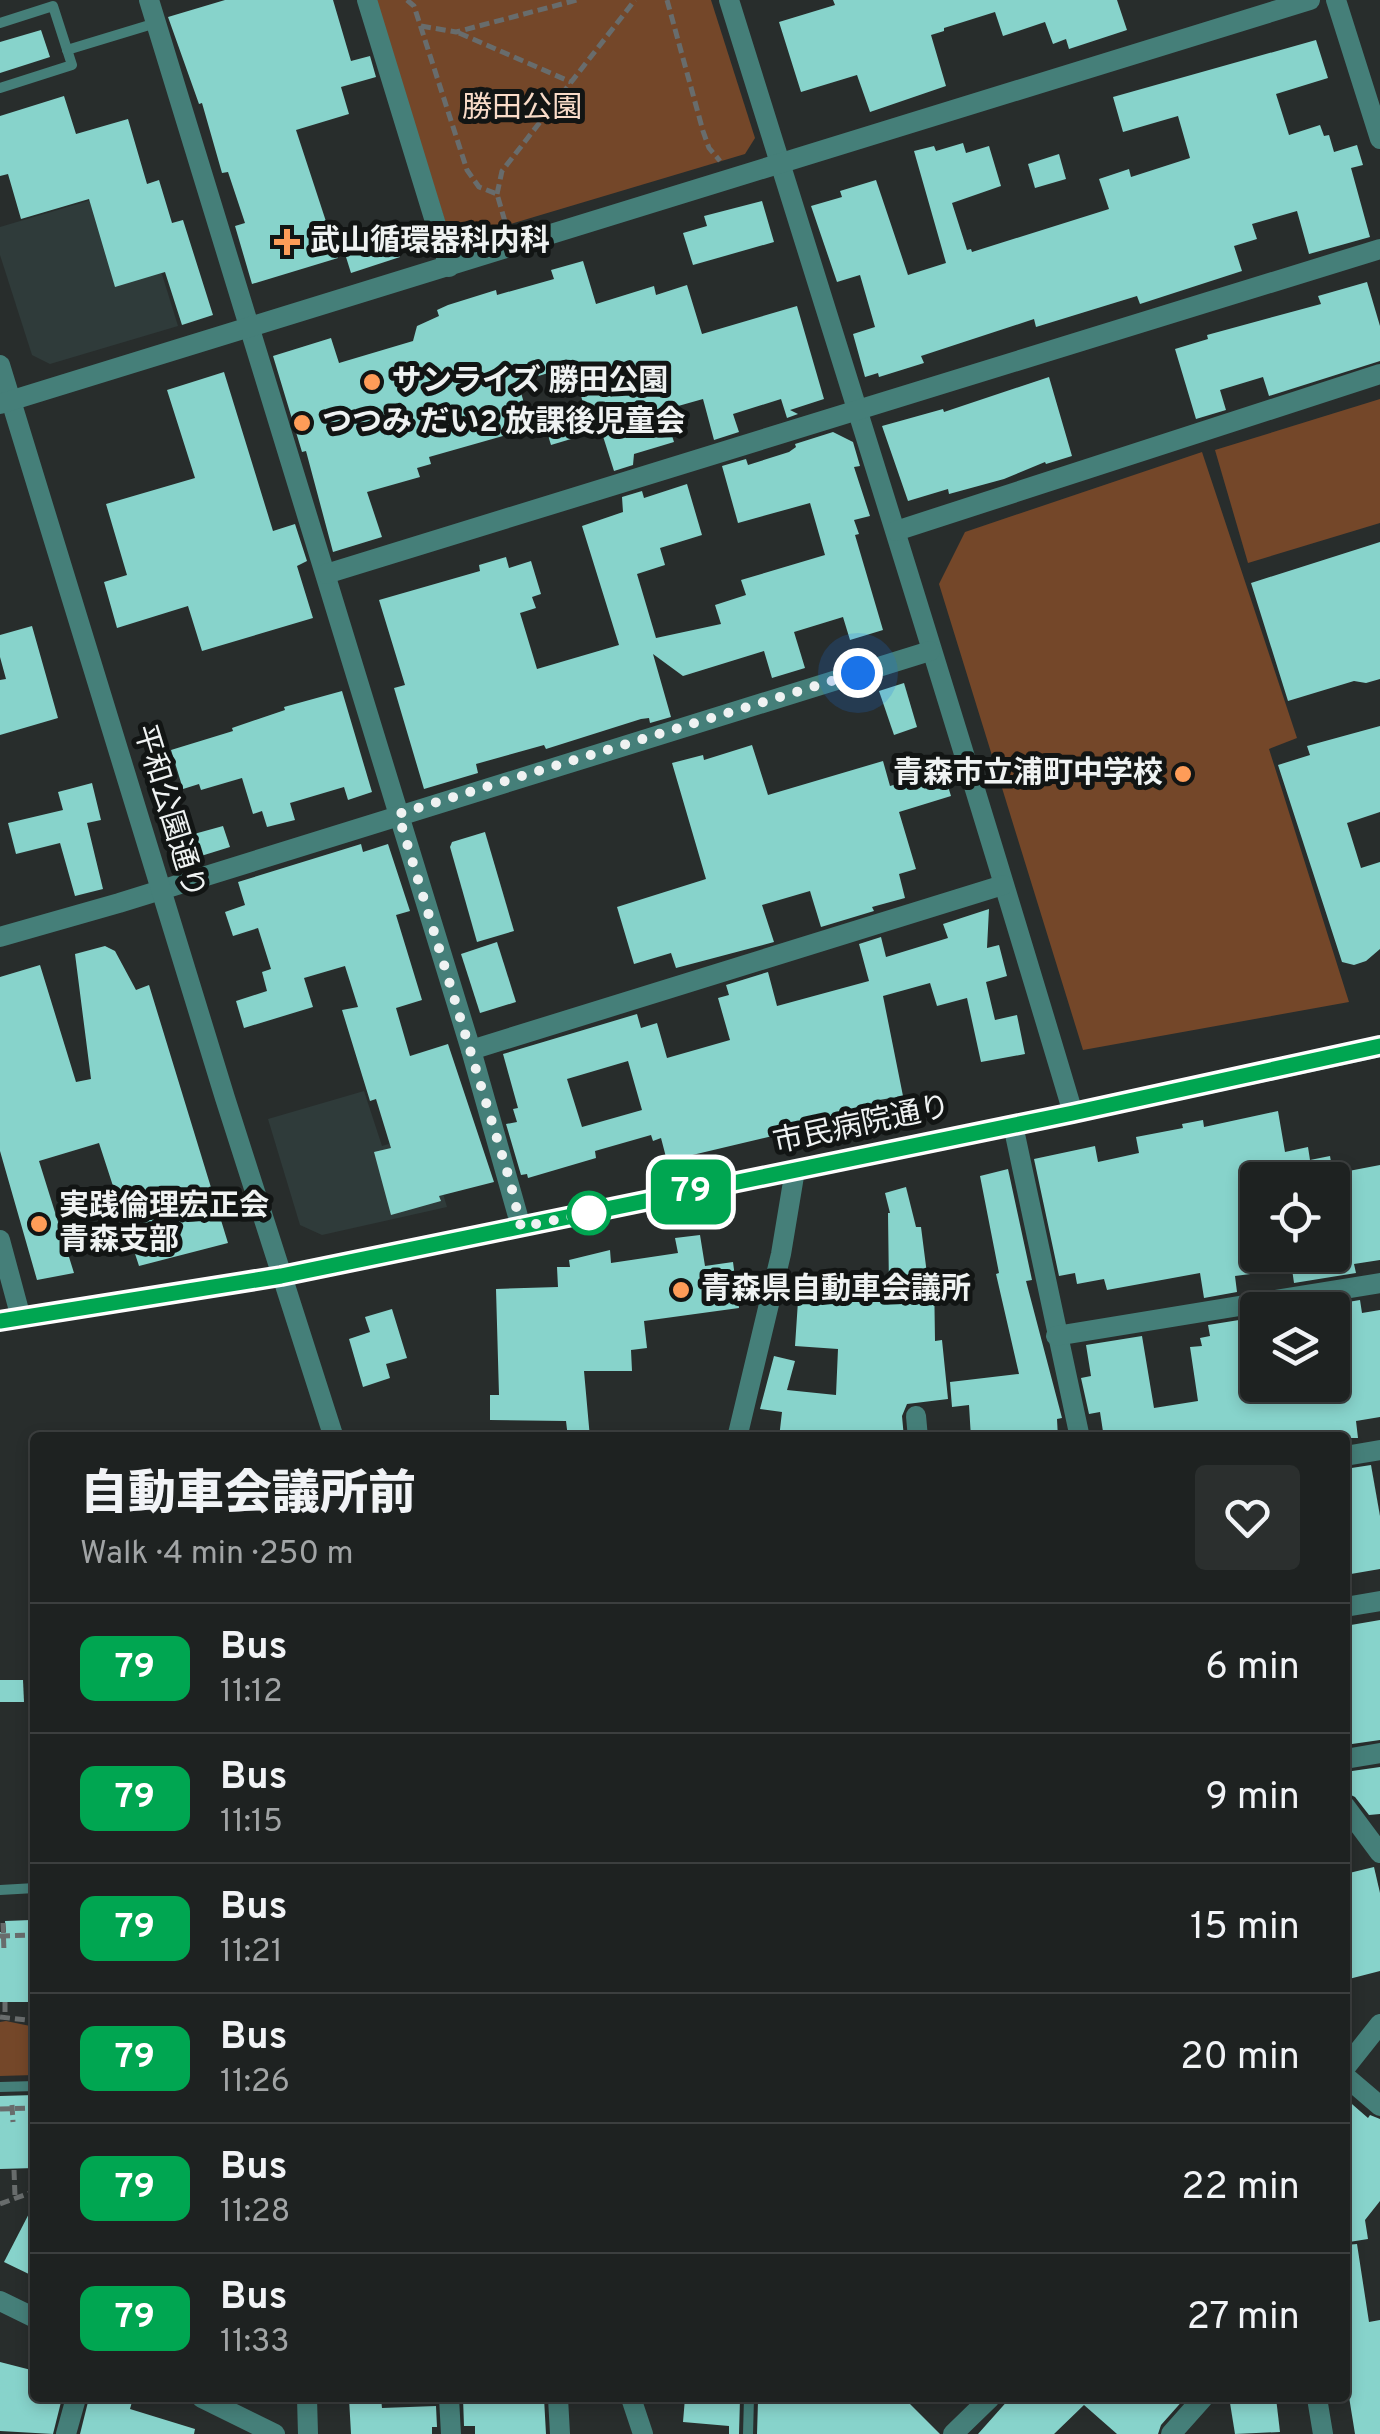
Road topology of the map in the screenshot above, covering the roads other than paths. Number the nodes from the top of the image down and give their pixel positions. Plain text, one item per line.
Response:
1 (149, 0) edge
2 (367, 0) edge
3 (729, 0) edge
4 (1310, 0) edge
5 (1336, 0) edge
6 (0, 23) edge
7 (156, 23) junction
8 (67, 50) junction
9 (0, 88) edge
10 (1380, 139) edge
11 (780, 164) junction
12 (1380, 249) edge
13 (449, 267) junction
14 (248, 328) junction
15 (0, 365) edge
16 (1380, 374) edge
17 (5, 402) edge
18 (857, 408) junction
19 (896, 530) junction
20 (326, 574) junction
21 (930, 650) junction
22 (398, 814) junction
23 (1003, 885) junction
24 (160, 889) junction
25 (0, 937) edge
26 (1380, 1046) edge
27 (471, 1050) junction
28 (1073, 1113) junction
29 (1012, 1125) junction
30 (795, 1170) junction
31 (521, 1227) junction
32 (0, 1240) edge
33 (281, 1276) junction
34 (1380, 1283) edge
35 (10, 1319) edge
36 (1056, 1336) junction
37 (916, 1416) dead end
38 (332, 1432) edge
39 (738, 1432) edge
40 (917, 1432) edge
41 (1079, 1432) edge
42 (1380, 1450) edge
43 (1350, 1455) edge
44 (1380, 1601) edge
45 (1350, 1607) edge
46 (1380, 1754) edge
47 (1350, 1758) edge
48 (1350, 1813) edge
49 (1380, 1854) edge
50 (30, 1888) edge
51 (0, 1890) edge
52 (1380, 2024) edge
53 (1350, 2062) edge
54 (1350, 2080) edge
55 (30, 2086) edge
56 (0, 2087) edge
57 (1380, 2106) edge
58 (0, 2301) edge
59 (30, 2316) edge
60 (75, 2402) edge
61 (207, 2402) edge
62 (306, 2402) edge
63 (449, 2402) edge
64 (558, 2402) edge
65 (632, 2402) edge
66 (749, 2402) edge
67 (986, 2402) edge
68 (1200, 2402) edge
69 (1318, 2402) edge
70 (238, 2425) edge
71 (66, 2434) edge
72 (275, 2434) edge
73 (308, 2434) edge
74 (452, 2434) edge
75 (560, 2434) edge
76 (643, 2434) edge
77 (748, 2434) edge
78 (953, 2434) edge
79 (1171, 2434) edge
80 (1323, 2434) edge

1 - 7 street
2 - 13 street
3 - 11 street
4 - 11 street
5 - 10 street
6 - 8 lane
7 - 8 lane
7 - 14 street
8 - 9 lane
11 - 13 street
11 - 18 street
12 - 18 street
13 - 14 street
14 - 17 street
14 - 20 street
15 - 17 street, 平和公園通り
16 - 19 street
17 - 24 street, 平和公園通り
18 - 19 street
18 - 20 street
19 - 21 street
20 - 22 street
21 - 22 street
21 - 23 street
22 - 24 street
22 - 27 street
23 - 27 street
23 - 28 street
24 - 25 street
24 - 33 street, 平和公園通り
26 - 28 street, 市民病院通り
27 - 31 street
28 - 29 street, 市民病院通り
29 - 30 street, 市民病院通り
29 - 36 street
30 - 31 street, 市民病院通り
30 - 39 street
31 - 33 street, 市民病院通り
32 - 35 street
33 - 35 street, 市民病院通り
33 - 38 street, 平和公園通り
34 - 36 street
36 - 41 street
37 - 40 street
42 - 43 street
44 - 45 street
46 - 47 street
48 - 49 street
50 - 51 lane
52 - 53 street
54 - 57 street
55 - 56 lane
58 - 59 street
60 - 71 street
61 - 70 street
62 - 73 street
63 - 74 street
64 - 75 street
65 - 76 street
66 - 77 lane
67 - 78 street
68 - 79 street
69 - 80 street
70 - 72 street

